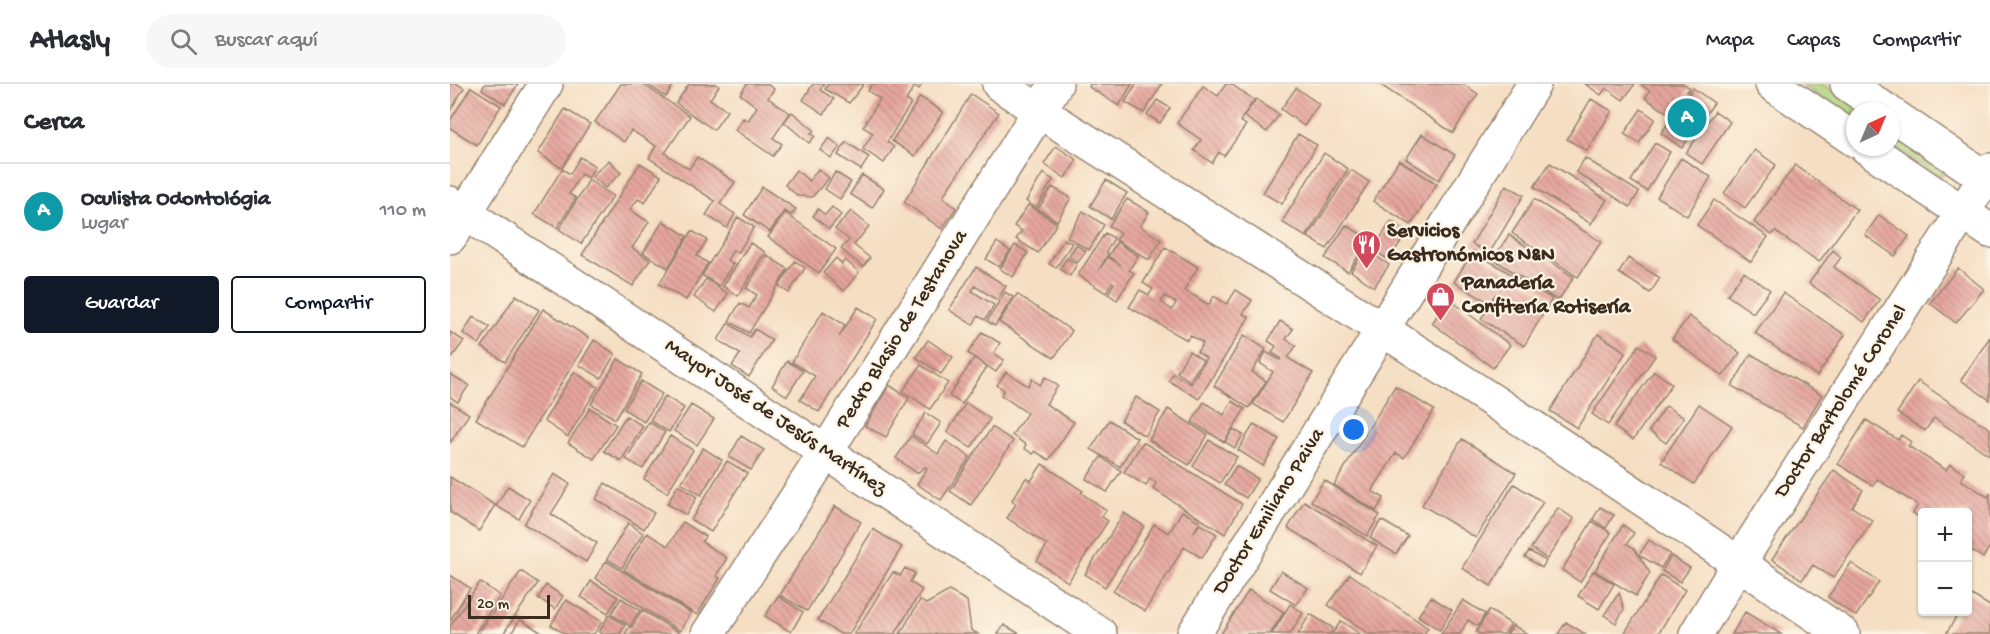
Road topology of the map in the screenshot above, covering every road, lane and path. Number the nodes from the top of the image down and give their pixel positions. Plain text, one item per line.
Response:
1 (546, 84) edge
2 (999, 84) edge
3 (1056, 84) edge
4 (1534, 84) edge
5 (1772, 84) edge
6 (1847, 84) edge
7 (1874, 102) edge
8 (1039, 111) junction
9 (1900, 120) edge
10 (1846, 134) edge
11 (1879, 156) edge
12 (1988, 177) edge
13 (1963, 213) junction
14 (455, 217) edge
15 (1990, 231) edge
16 (1383, 329) junction
17 (826, 452) junction
18 (1739, 563) junction
19 (708, 634) edge
20 (1100, 634) edge
21 (1194, 634) edge
22 (1696, 634) edge
23 (1843, 634) edge

1 - 14 street
2 - 8 street
3 - 8 street, Pedro Blasio de Testanova
4 - 16 street, Doctor Emiliano Paiva
5 - 10 street
6 - 7 street
8 - 16 street
8 - 17 street, Pedro Blasio de Testanova
9 - 12 street
11 - 13 street
12 - 13 street, Doctor Bartolomé Coronel
13 - 15 street
13 - 18 street, Doctor Bartolomé Coronel
14 - 17 street, Mayor José de Jesús Martínez
16 - 18 street
16 - 21 street, Doctor Emiliano Paiva
17 - 19 street, Pedro Blasio de Testanova
17 - 20 street, Mayor José de Jesús Martínez
18 - 22 street, Doctor Bartolomé Coronel
18 - 23 street

